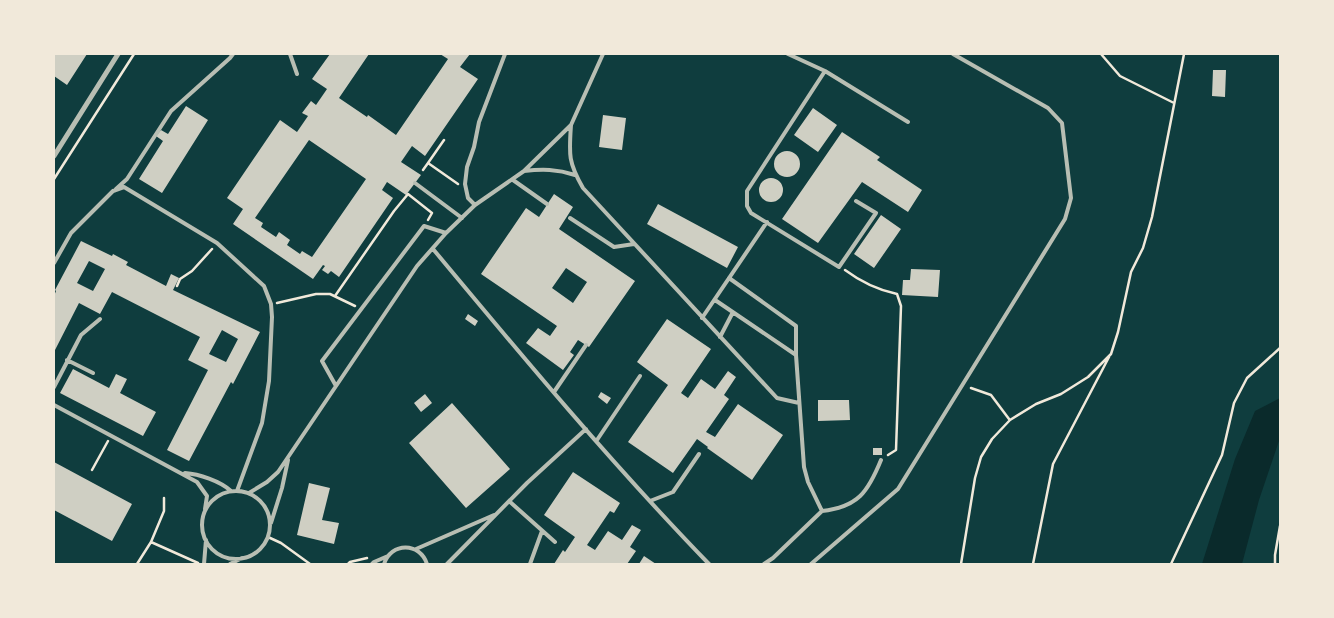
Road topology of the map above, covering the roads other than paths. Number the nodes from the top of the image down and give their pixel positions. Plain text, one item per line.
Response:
1 (118, 54) edge
2 (233, 54) edge
3 (290, 54) edge
4 (504, 54) edge
5 (603, 54) edge
6 (788, 54) edge
7 (953, 54) edge
8 (825, 71) junction
9 (297, 74) dead end
10 (908, 122) dead end
11 (571, 125) junction
12 (54, 156) edge
13 (524, 171) junction
14 (575, 174) junction
15 (513, 180) junction
16 (415, 183) dead end
17 (113, 191) junction
18 (856, 201) dead end
19 (547, 204) dead end
20 (475, 205) junction
21 (462, 218) junction
22 (570, 218) dead end
23 (767, 222) junction
24 (446, 233) junction
25 (634, 244) junction
26 (433, 248) junction
27 (54, 263) edge
28 (729, 278) junction
29 (715, 300) junction
30 (733, 312) junction
31 (702, 318) junction
32 (100, 319) dead end
33 (720, 337) junction
34 (586, 345) dead end
35 (796, 355) junction
36 (67, 360) junction
37 (93, 373) dead end
38 (640, 376) dead end
39 (336, 386) junction
40 (54, 387) edge
41 (554, 392) junction
42 (799, 403) junction
43 (54, 405) edge
44 (586, 428) junction
45 (597, 440) junction
46 (699, 454) dead end
47 (288, 457) junction
48 (881, 460) road end
49 (182, 473) junction
50 (231, 491) junction
51 (237, 491) junction
52 (249, 493) junction
53 (650, 500) junction
54 (509, 501) junction
55 (822, 511) junction
56 (204, 513) junction
57 (496, 514) junction
58 (270, 525) junction
59 (542, 531) junction
60 (206, 540) junction
61 (555, 542) dead end
62 (416, 549) junction
63 (388, 556) junction
64 (242, 558) junction
65 (373, 563) edge
66 (202, 564) edge
67 (230, 564) edge
68 (384, 564) edge
69 (427, 564) edge
70 (447, 564) edge
71 (530, 564) edge
72 (709, 564) edge
73 (764, 564) edge
74 (811, 564) edge

1 - 12 street
2 - 17 lane
3 - 9 lane
4 - 20 lane
5 - 11 lane
6 - 8 lane
7 - 74 lane
8 - 10 lane
8 - 23 lane
11 - 13 lane
11 - 14 lane
13 - 14 lane
13 - 15 lane
14 - 25 lane
15 - 19 lane
15 - 20 lane
16 - 21 lane
17 - 27 lane
17 - 51 lane
18 - 23 lane
20 - 21 lane
21 - 24 lane
22 - 25 lane
23 - 28 lane
24 - 26 lane
24 - 39 lane
25 - 31 lane
26 - 39 lane
26 - 41 lane
28 - 29 lane
28 - 35 lane
29 - 30 lane
29 - 31 lane
30 - 33 lane
30 - 35 lane
31 - 33 lane
32 - 36 lane
33 - 42 lane
34 - 41 lane
35 - 42 lane
36 - 37 lane
36 - 40 lane
38 - 45 lane
39 - 47 lane
41 - 44 lane
42 - 55 lane
43 - 49 lane
44 - 45 lane
44 - 54 lane
45 - 53 lane
46 - 53 lane
47 - 52 lane
47 - 58 lane
48 - 55 lane
49 - 50 lane
49 - 56 lane
50 - 51 lane
50 - 56 lane
51 - 52 lane
52 - 58 lane
53 - 72 lane
54 - 57 lane
54 - 59 lane
55 - 73 lane
56 - 60 lane
57 - 62 lane
57 - 70 lane
58 - 64 lane
59 - 61 lane
59 - 71 lane
60 - 64 lane
60 - 66 lane
62 - 63 lane
62 - 69 lane
63 - 65 lane
63 - 68 lane
64 - 67 lane

